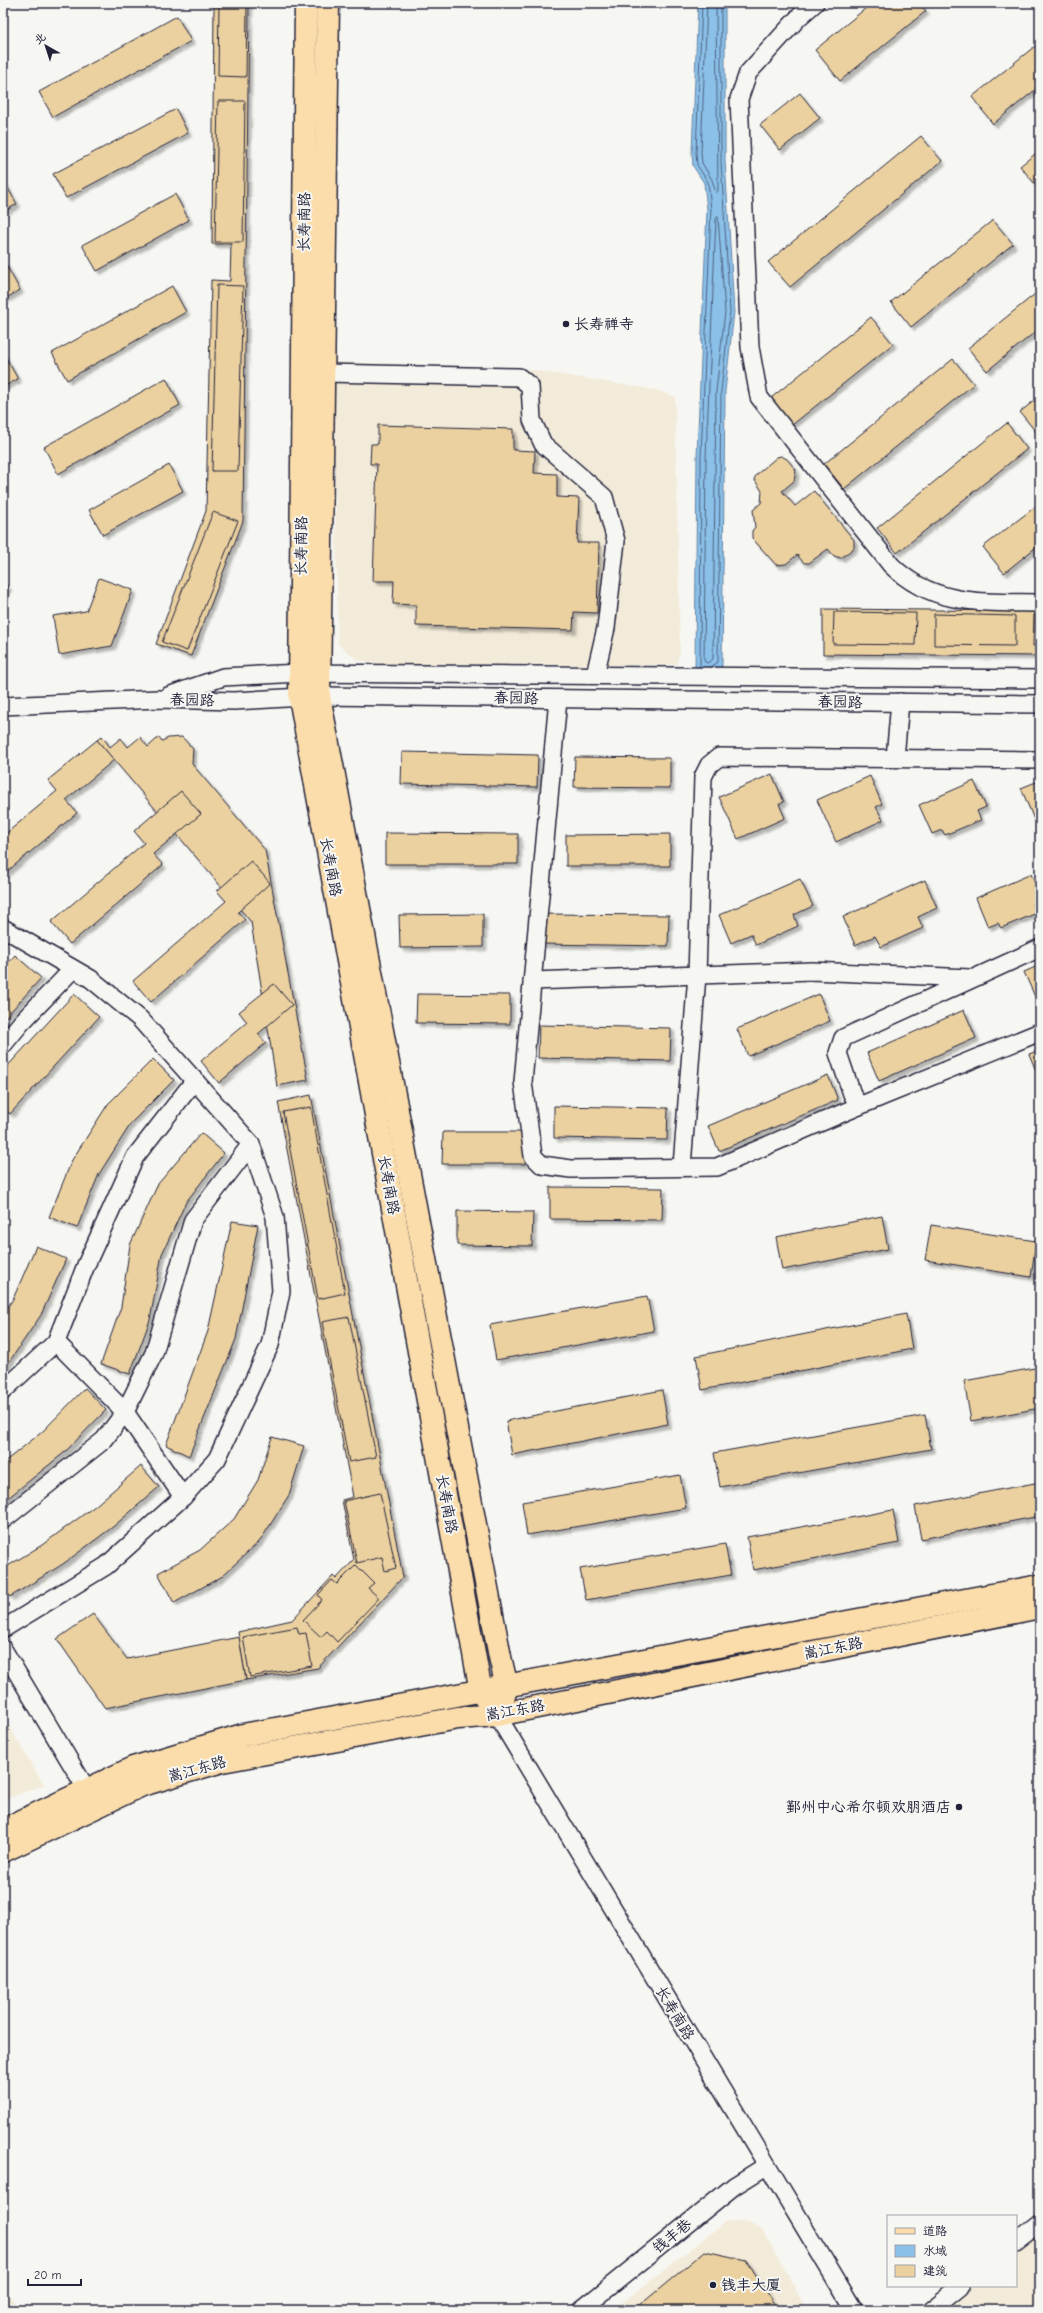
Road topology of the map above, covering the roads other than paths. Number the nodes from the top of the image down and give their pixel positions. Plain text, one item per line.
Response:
1 (306, 3) edge
2 (328, 3) edge
3 (815, 3) edge
4 (324, 373) junction
5 (1040, 603) edge
6 (309, 673) junction
7 (595, 675) junction
8 (1040, 678) edge
9 (310, 697) junction
10 (158, 699) junction
11 (558, 699) junction
12 (900, 702) junction
13 (1040, 704) edge
14 (3, 706) edge
15 (895, 758) junction
16 (1040, 760) edge
17 (3, 928) edge
18 (1040, 948) edge
19 (73, 969) junction
20 (697, 975) junction
21 (973, 978) junction
22 (532, 981) junction
23 (1040, 1032) edge
24 (3, 1045) edge
25 (195, 1080) junction
26 (858, 1106) junction
27 (251, 1144) junction
28 (682, 1166) junction
29 (56, 1342) junction
30 (3, 1391) edge
31 (125, 1412) junction
32 (183, 1497) junction
33 (3, 1520) edge
34 (1040, 1586) edge
35 (1040, 1607) edge
36 (3, 1629) edge
37 (3, 1649) edge
38 (507, 1687) junction
39 (481, 1692) junction
40 (497, 1715) junction
41 (87, 1790) junction
42 (3, 1830) edge
43 (3, 1852) edge
44 (766, 2166) junction
45 (1040, 2223) edge
46 (1017, 2241) edge
47 (960, 2287) edge
48 (581, 2310) edge
49 (854, 2310) edge
50 (931, 2310) edge

1 - 6 main road, 长寿南路
2 - 4 main road, 长寿南路
3 - 5 street
4 - 6 main road, 长寿南路
4 - 7 street
6 - 7 street, 春园路
6 - 9 main road, 长寿南路
6 - 10 street, 春园路
7 - 8 street, 春园路
9 - 10 street, 春园路
9 - 11 street, 春园路
9 - 38 main road, 长寿南路
9 - 39 main road, 长寿南路
10 - 14 street
11 - 12 street, 春园路
11 - 22 street
12 - 13 street, 春园路
12 - 15 street
15 - 16 street
15 - 20 street
17 - 19 street
18 - 21 street
19 - 24 street
19 - 25 street
20 - 21 street
20 - 22 street
20 - 28 street
21 - 26 street
22 - 28 street
23 - 26 street
25 - 27 street
25 - 29 street
26 - 28 street
27 - 31 street
27 - 32 street
29 - 30 street
29 - 31 street
31 - 32 street
31 - 33 street
32 - 36 street
34 - 38 main road, 嵩江东路
35 - 40 main road, 嵩江东路
37 - 41 street
38 - 39 main road, 嵩江东路
38 - 40 main road
39 - 40 main road, 长寿南路
39 - 41 main road, 嵩江东路
40 - 43 main road, 嵩江东路
40 - 44 street, 长寿南路
41 - 42 main road, 嵩江东路
44 - 48 street, 钱丰巷
44 - 49 street, 长寿南路
45 - 46 street
47 - 50 street

